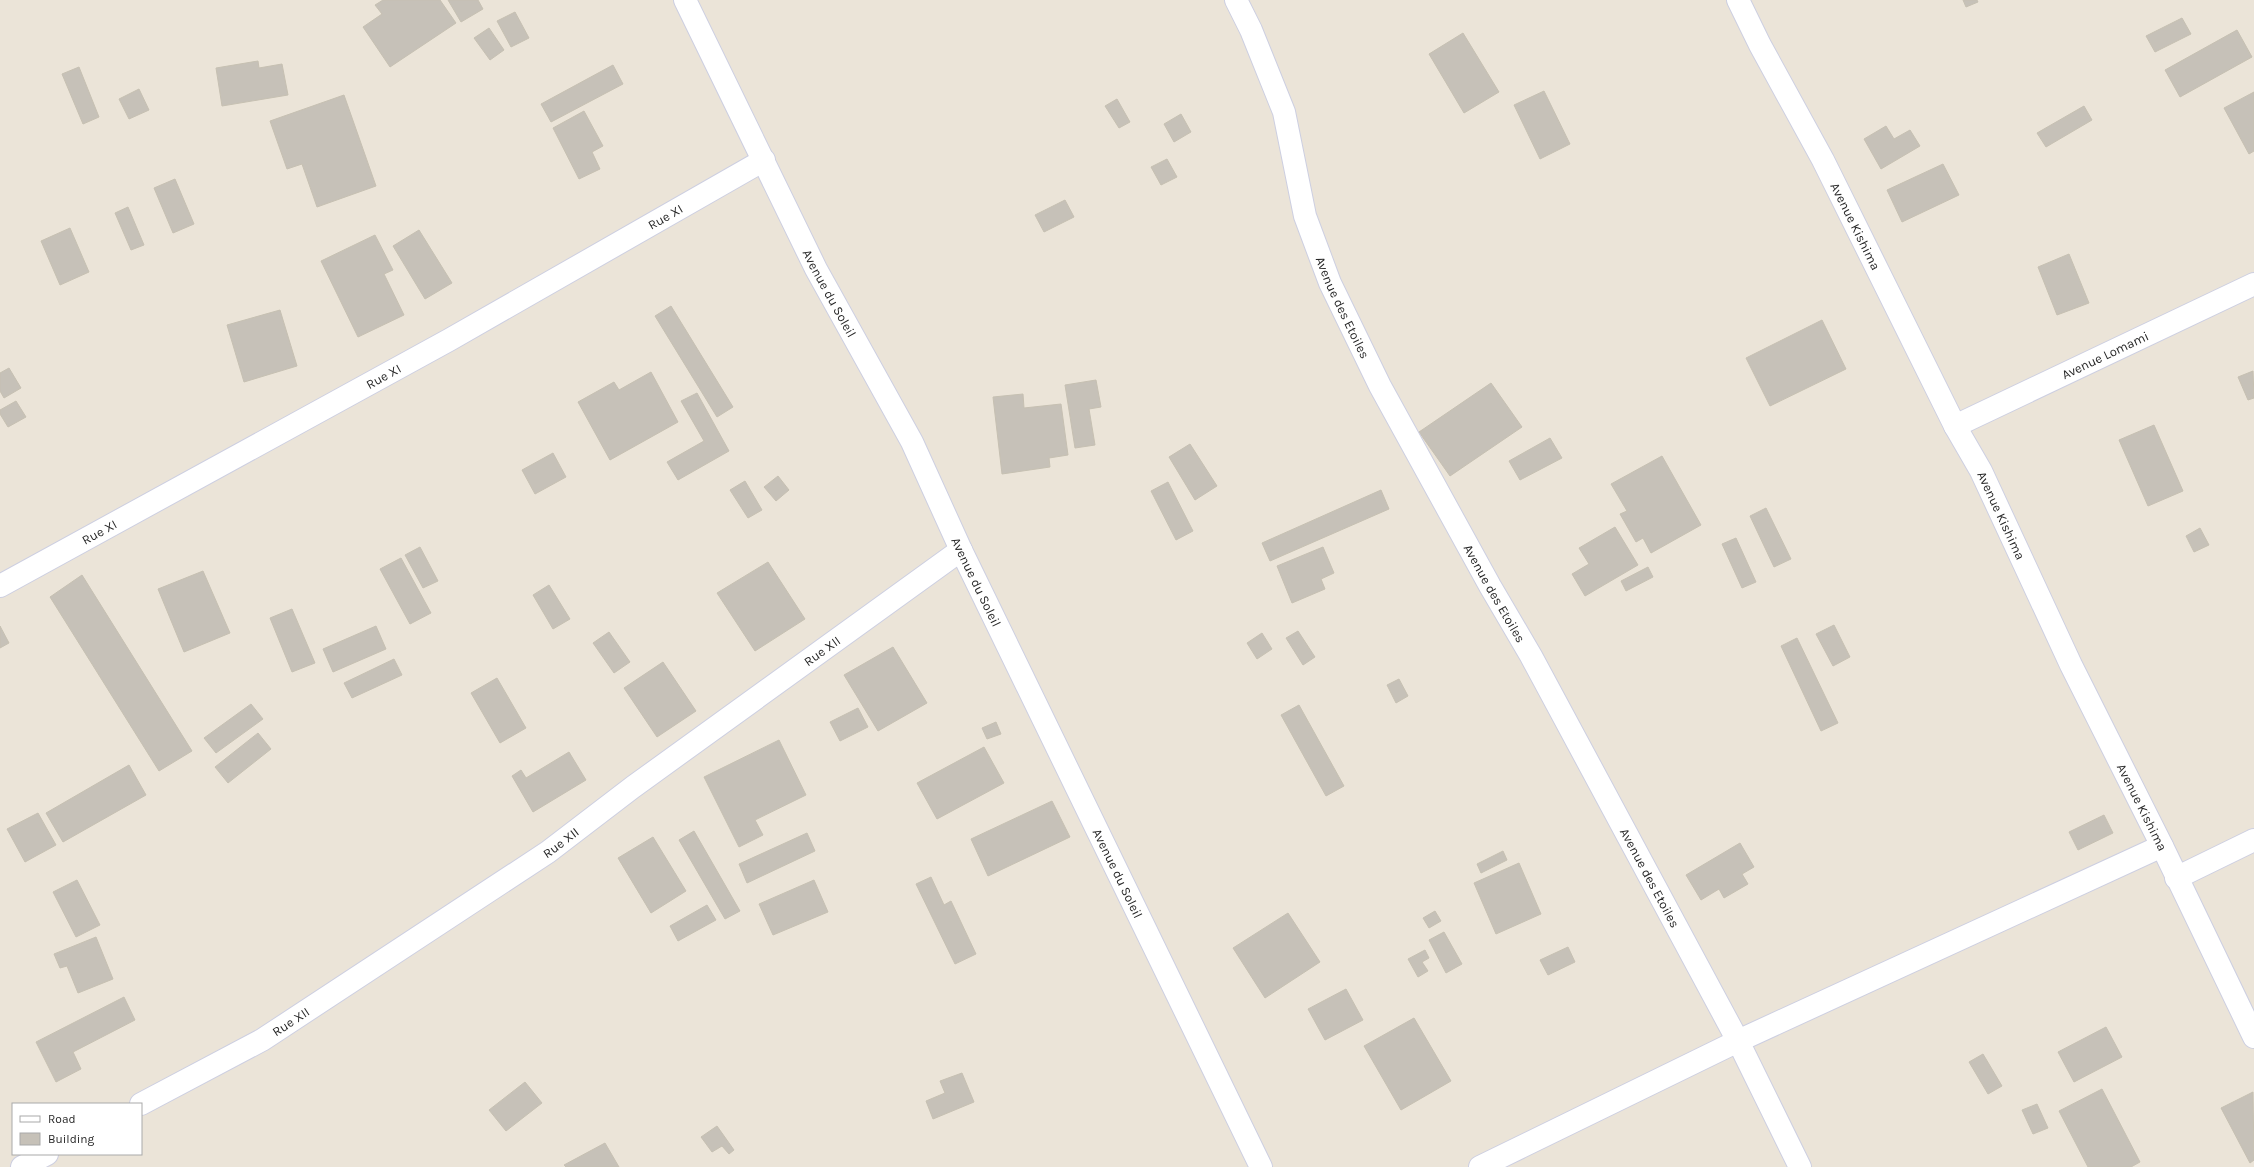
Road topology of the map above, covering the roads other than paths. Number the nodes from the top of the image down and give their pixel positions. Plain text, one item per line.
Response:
1 (685, 0) edge
2 (1236, 0) edge
3 (1738, 0) edge
4 (764, 160) junction
5 (2254, 284) edge
6 (1955, 426) junction
7 (960, 550) junction
8 (0, 586) edge
9 (2254, 840) edge
10 (2162, 846) junction
11 (2176, 878) junction
12 (2254, 1037) edge
13 (1738, 1041) junction
14 (142, 1103) edge
15 (45, 1155) edge
16 (22, 1167) edge
17 (1261, 1167) edge
18 (1480, 1167) edge
19 (1800, 1167) edge

1 - 4 street, Avenue du Soleil
2 - 13 street, Avenue des Etoiles
3 - 6 street, Avenue Kishima
4 - 7 street, Avenue du Soleil
4 - 8 street, Rue XI
5 - 6 street, Avenue Lomami
6 - 10 street, Avenue Kishima
7 - 14 street, Rue XII
7 - 17 street, Avenue du Soleil
9 - 11 street
10 - 11 street, Avenue Kishima
10 - 13 street
11 - 12 street, Avenue Kishima
13 - 18 street
13 - 19 street, Avenue des Etoiles
15 - 16 street

